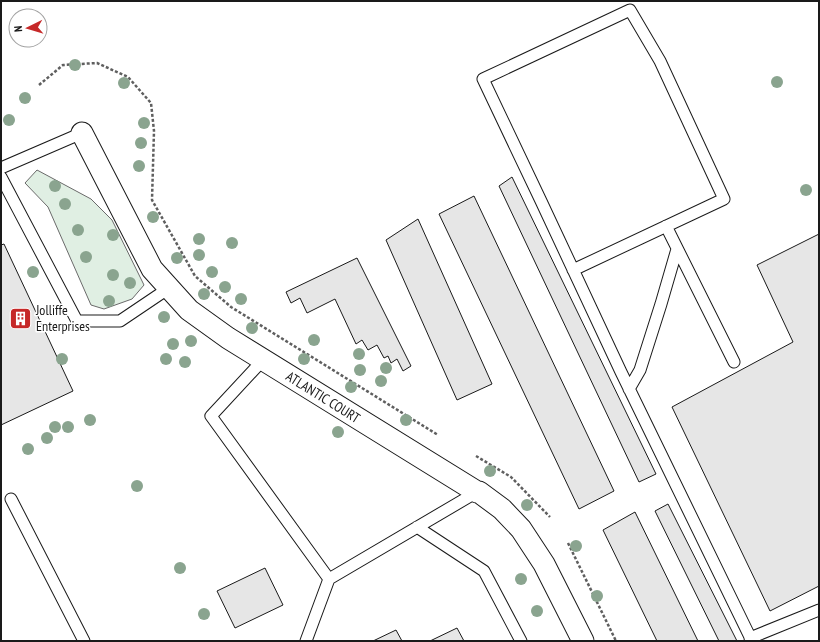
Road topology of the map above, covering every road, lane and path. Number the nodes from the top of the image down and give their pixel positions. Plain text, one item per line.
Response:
1 (39, 85) dead end
2 (82, 133) joint
3 (1, 168) edge
4 (1, 177) edge
5 (666, 226) junction
6 (677, 249) junction
7 (573, 270) junction
8 (169, 288) junction
9 (263, 360) junction
10 (734, 362) dead end
11 (629, 389) junction
12 (438, 435) dead end
13 (476, 456) dead end
14 (477, 492) junction
15 (11, 499) dead end
16 (550, 517) dead end
17 (417, 527) junction
18 (568, 543) dead end
19 (329, 580) junction
20 (819, 610) edge
21 (751, 640) edge
22 (84, 641) edge
23 (306, 641) edge
24 (521, 641) edge
25 (583, 641) edge
26 (616, 641) edge

1 - 12 path
2 - 3 lane
2 - 8 street, ATLANTIC COURT
4 - 8 lane
5 - 6 lane
5 - 7 lane
5 - 7 lane
6 - 10 lane
6 - 11 lane
7 - 11 lane
8 - 9 street, ATLANTIC COURT
9 - 14 street, ATLANTIC COURT
9 - 19 lane
11 - 21 lane
13 - 16 path
14 - 17 lane
14 - 25 street, ATLANTIC COURT
15 - 22 lane
17 - 19 lane
17 - 24 lane
18 - 26 path
19 - 23 lane
20 - 21 lane

